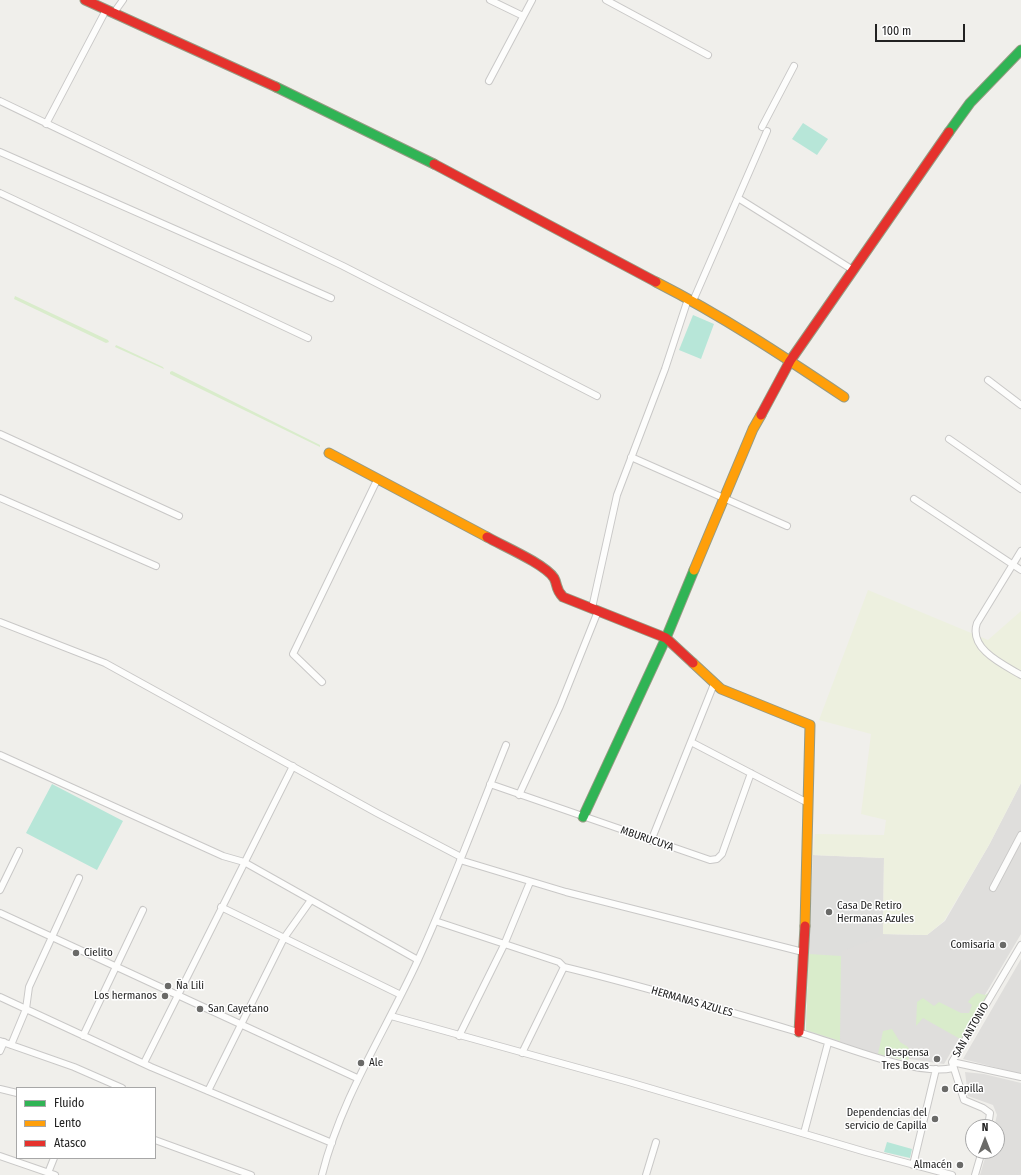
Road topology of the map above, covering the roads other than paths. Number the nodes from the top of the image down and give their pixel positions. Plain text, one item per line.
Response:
1 (85, 0) edge
2 (123, 0) edge
3 (490, 0) edge
4 (532, 0) edge
5 (606, 0) edge
6 (110, 12) junction
7 (523, 16) junction
8 (1021, 50) edge
9 (708, 55) dead end
10 (794, 66) dead end
11 (490, 81) dead end
12 (0, 101) edge
13 (46, 124) junction
14 (0, 152) edge
15 (0, 193) edge
16 (738, 198) junction
17 (853, 270) junction
18 (331, 298) dead end
19 (690, 300) junction
20 (308, 338) dead end
21 (790, 361) junction
22 (988, 380) dead end
23 (597, 396) dead end
24 (844, 397) dead end
25 (1021, 404) edge
26 (0, 434) edge
27 (949, 439) dead end
28 (329, 453) dead end
29 (631, 458) junction
30 (377, 480) junction
31 (1021, 489) edge
32 (0, 498) edge
33 (725, 498) junction
34 (914, 499) dead end
35 (180, 516) dead end
36 (787, 526) dead end
37 (1021, 551) edge
38 (1013, 565) junction
39 (156, 566) dead end
40 (1021, 570) edge
41 (595, 609) junction
42 (0, 622) edge
43 (666, 638) junction
44 (1021, 675) edge
45 (322, 682) dead end
46 (714, 684) junction
47 (691, 742) junction
48 (506, 745) dead end
49 (0, 755) edge
50 (293, 766) junction
51 (751, 773) junction
52 (490, 784) junction
53 (519, 795) junction
54 (808, 803) junction
55 (583, 817) junction
56 (1021, 836) edge
57 (651, 841) junction
58 (19, 851) dead end
59 (460, 858) junction
60 (244, 862) junction
61 (79, 878) dead end
62 (530, 882) junction
63 (993, 888) dead end
64 (0, 890) edge
65 (311, 900) junction
66 (221, 907) junction
67 (143, 910) dead end
68 (0, 914) edge
69 (435, 921) junction
70 (52, 937) junction
71 (284, 938) junction
72 (504, 945) junction
73 (1021, 945) edge
74 (804, 952) junction
75 (418, 960) junction
76 (116, 967) junction
77 (564, 967) junction
78 (177, 995) junction
79 (401, 996) junction
80 (0, 997) edge
81 (26, 1010) junction
82 (391, 1016) junction
83 (241, 1024) junction
84 (799, 1032) junction
85 (83, 1036) junction
86 (459, 1036) junction
87 (2, 1042) edge
88 (828, 1043) junction
89 (11, 1045) junction
90 (0, 1051) edge
91 (522, 1053) junction
92 (144, 1063) junction
93 (953, 1065) junction
94 (936, 1069) junction
95 (1021, 1077) edge
96 (357, 1078) junction
97 (120, 1087) edge
98 (0, 1089) edge
99 (208, 1091) junction
100 (16, 1093) edge
101 (989, 1119) edge
102 (804, 1133) junction
103 (156, 1140) edge
104 (656, 1142) dead end
105 (332, 1143) junction
106 (0, 1156) edge
107 (54, 1159) edge
108 (980, 1159) edge
109 (913, 1165) junction
110 (48, 1172) junction
111 (56, 1175) edge
112 (251, 1175) edge
113 (322, 1175) edge
114 (646, 1175) edge
115 (952, 1175) edge
116 (975, 1175) edge

1 - 6 street
2 - 6 street
3 - 7 street
4 - 7 street
5 - 9 street
6 - 13 street
6 - 19 street
7 - 11 street
8 - 17 street
10 - 16 street
12 - 13 street
13 - 23 street
14 - 18 street
15 - 20 street
16 - 17 street
16 - 19 street
17 - 21 street
19 - 21 street
19 - 29 street
21 - 24 street
21 - 33 street
22 - 25 street
26 - 35 street
27 - 31 street
28 - 30 street
29 - 33 street
29 - 41 street
30 - 41 street
30 - 45 street
32 - 39 street
33 - 36 street
33 - 43 street
34 - 38 street
37 - 38 street
38 - 40 street
38 - 44 street
41 - 43 street
41 - 53 street
42 - 50 street
43 - 46 street
43 - 55 street
46 - 47 street
46 - 54 street
47 - 51 street
47 - 57 street
48 - 52 street
49 - 60 street
50 - 59 street
50 - 60 street
51 - 54 street
51 - 57 street, MBURUCUYA
52 - 53 street, MBURUCUYA
52 - 59 street
53 - 55 street, MBURUCUYA
54 - 74 street
55 - 57 street, MBURUCUYA
56 - 63 street
58 - 64 street
59 - 62 street
59 - 69 street
60 - 65 street
60 - 66 street
61 - 70 street
62 - 72 street
62 - 74 street
65 - 71 street
65 - 75 street
66 - 71 street
66 - 78 street
67 - 76 street
68 - 70 street
69 - 72 street, HERMANAS AZULES
69 - 75 street
70 - 76 street
70 - 81 street
71 - 79 street
71 - 83 street
72 - 77 street, HERMANAS AZULES
72 - 86 street
73 - 93 street, SAN ANTONIO
74 - 84 street
75 - 79 street
76 - 78 street
76 - 85 street
77 - 84 street, HERMANAS AZULES
77 - 91 street
78 - 83 street
78 - 92 street
79 - 82 street
80 - 81 street
81 - 85 street
81 - 89 street
82 - 86 street
82 - 96 street
83 - 96 street
83 - 99 street
84 - 88 street, HERMANAS AZULES
85 - 92 street
86 - 91 street
87 - 89 street
87 - 90 street
88 - 94 street, HERMANAS AZULES
88 - 102 street
89 - 97 street
91 - 102 street
92 - 99 street
93 - 94 street, HERMANAS AZULES
93 - 95 street, HERMANAS AZULES
93 - 101 street, SAN ANTONIO
94 - 109 street
96 - 105 street
98 - 100 street
99 - 105 street
102 - 109 street
103 - 112 street
104 - 114 street
105 - 113 street
106 - 110 street
107 - 110 street
108 - 116 street
109 - 115 street
110 - 111 street

